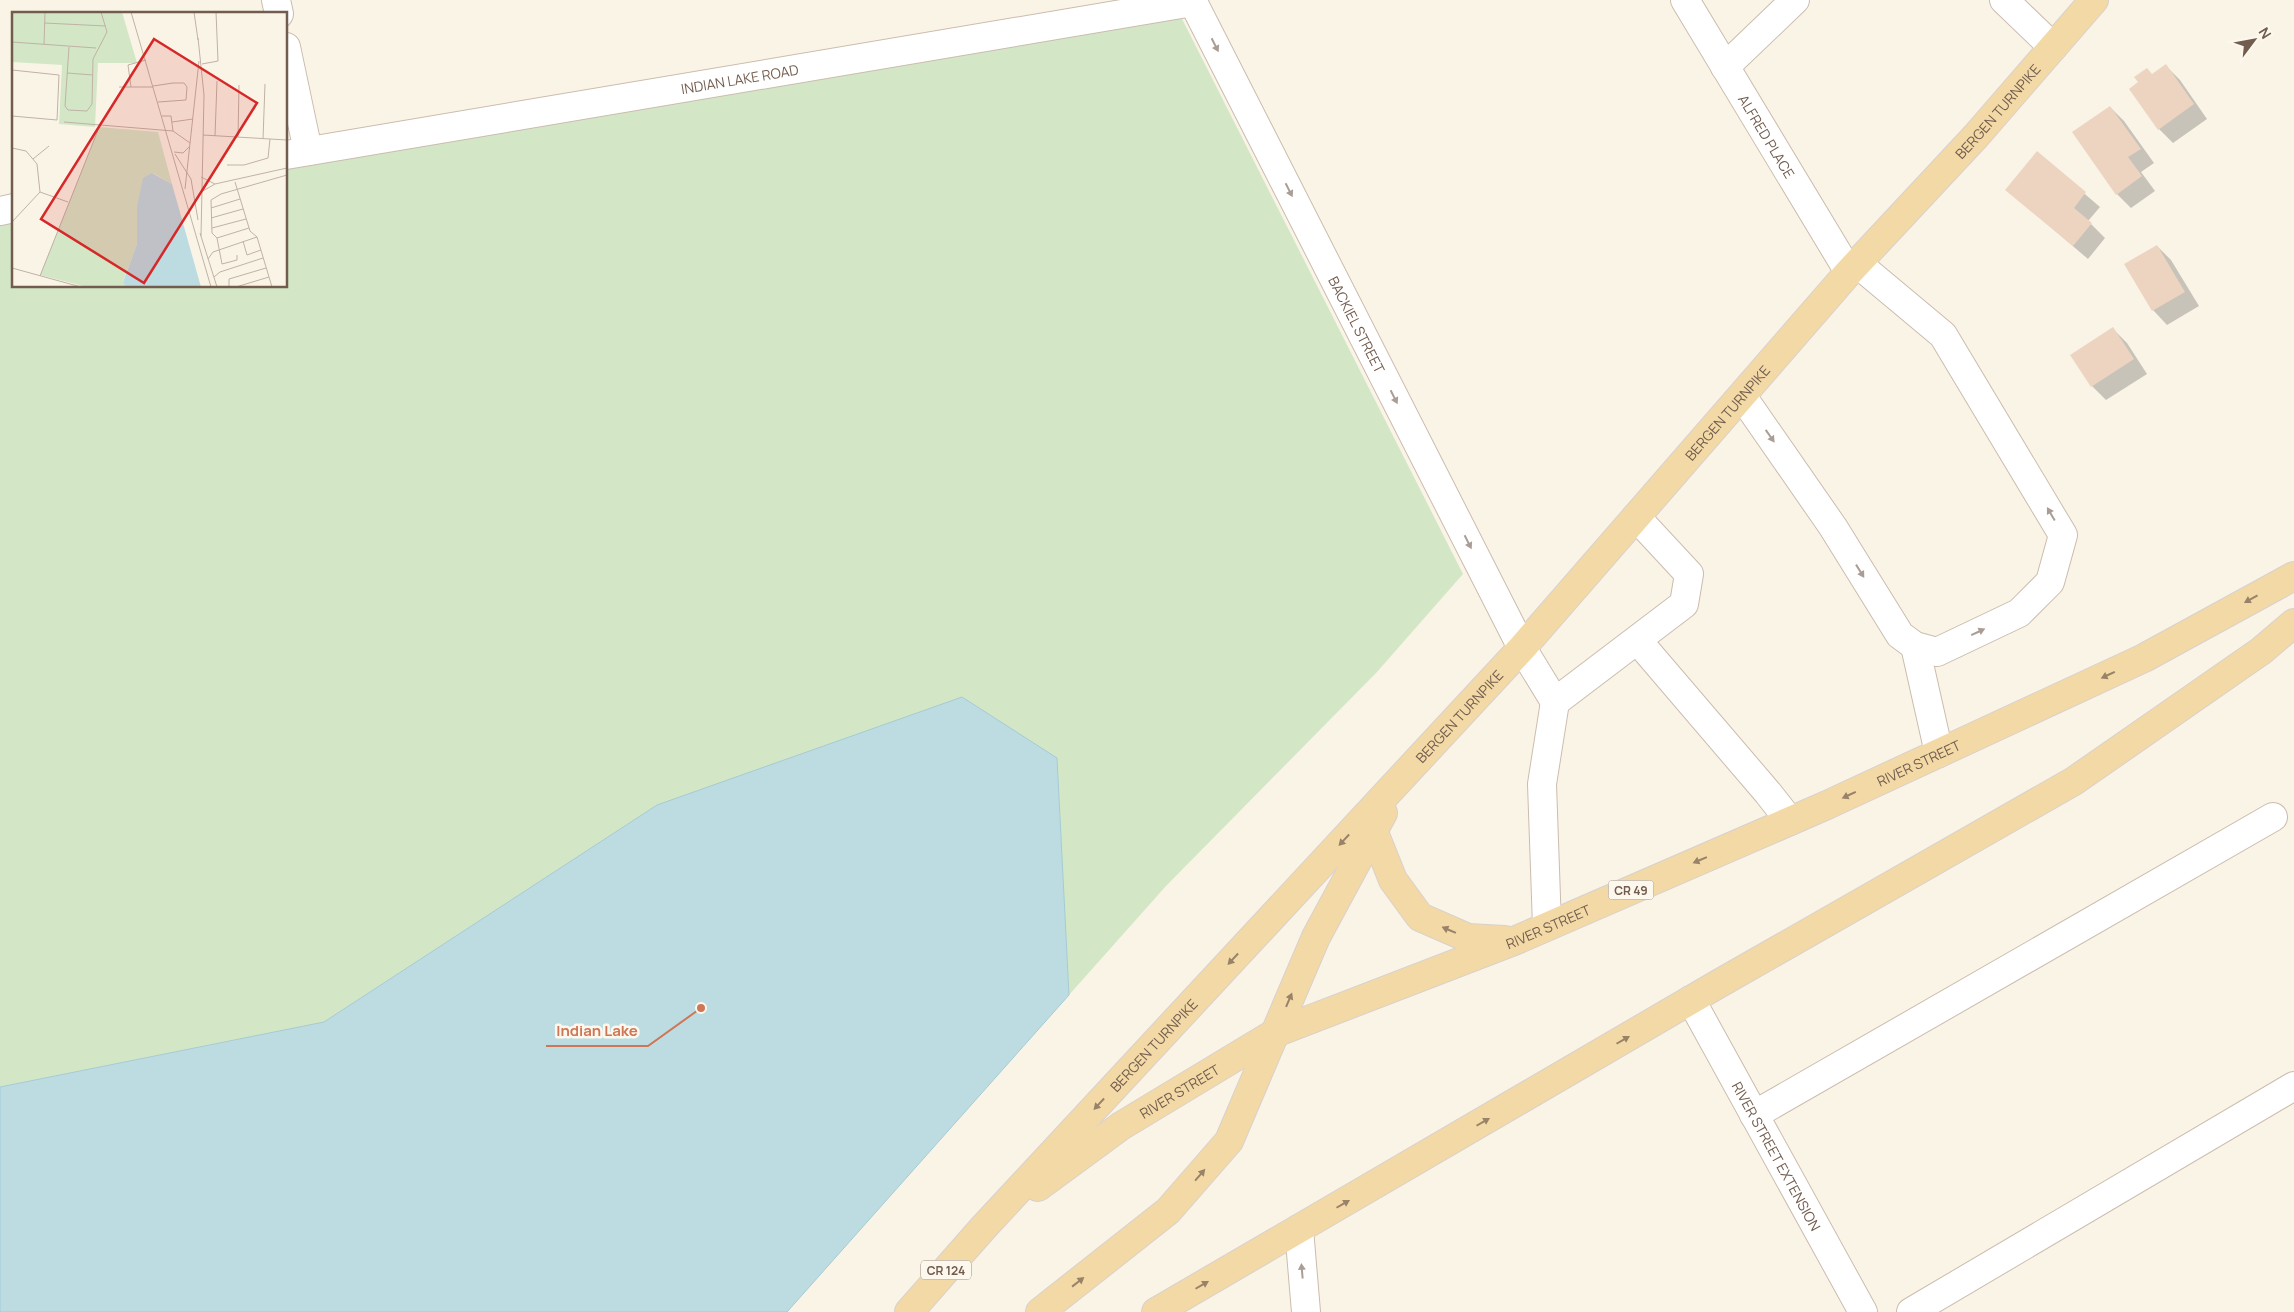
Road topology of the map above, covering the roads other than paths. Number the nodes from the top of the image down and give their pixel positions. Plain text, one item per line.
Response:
1 (1685, 0) edge
2 (1796, 0) edge
3 (2004, 0) edge
4 (2094, 0) edge
5 (1192, 1) edge
6 (2053, 47) junction
7 (288, 66) edge
8 (1725, 67) junction
9 (297, 153) edge
10 (1853, 268) junction
11 (1742, 396) junction
12 (1636, 517) junction
13 (2294, 576) edge
14 (2294, 623) edge
15 (1638, 641) junction
16 (1915, 646) junction
17 (1522, 648) junction
18 (1555, 702) junction
19 (1939, 753) junction
20 (1401, 779) junction
21 (2273, 817) dead end
22 (1790, 821) junction
23 (1373, 830) junction
24 (1547, 926) junction
25 (1514, 941) junction
26 (1691, 1000) junction
27 (1275, 1033) junction
28 (2294, 1086) edge
29 (1754, 1115) junction
30 (984, 1228) junction
31 (1298, 1229) junction
32 (1160, 1311) edge
33 (909, 1312) edge
34 (1040, 1312) edge
35 (1306, 1312) edge
36 (1863, 1312) edge
37 (1911, 1312) edge

1 - 8 street, ALFRED PLACE
2 - 8 street
3 - 6 street
4 - 6 main road, CR 124
5 - 9 street, INDIAN LAKE ROAD
5 -> 17 street, BACKIEL STREET
6 - 10 main road, BERGEN TURNPIKE / CR 124
7 - 9 street
8 - 10 street, ALFRED PLACE
10 - 11 main road, BERGEN TURNPIKE / CR 124
16 -> 10 street, ALFRED PLACE
11 - 12 main road, BERGEN TURNPIKE / CR 124
11 -> 16 street
12 - 15 street
12 - 17 main road, BERGEN TURNPIKE / CR 124
13 -> 19 main road, RIVER STREET / CR 49
14 - 26 main road
15 - 18 street
15 - 22 street
16 - 19 street
17 - 18 street, BACKIEL STREET
17 - 20 main road, BERGEN TURNPIKE / CR 124
18 - 24 street
19 -> 22 main road, RIVER STREET / CR 49
20 - 23 main road, BERGEN TURNPIKE / CR 124
20 -> 30 main road, BERGEN TURNPIKE / CR 124
21 - 29 street
22 -> 24 main road, RIVER STREET / CR 49
25 -> 23 main road
27 -> 23 main road, BERGEN TURNPIKE / CR 124
24 - 25 main road, RIVER STREET / CR 49
25 - 27 main road, RIVER STREET / CR 49
26 - 29 street, RIVER STREET EXTENSION
31 -> 26 main road
27 - 30 main road, RIVER STREET / CR 49
34 -> 27 main road, BERGEN TURNPIKE / CR 124
28 - 37 street
29 - 36 street, RIVER STREET EXTENSION
30 - 33 main road, BERGEN TURNPIKE / CR 124
32 -> 31 main road
35 -> 31 street

